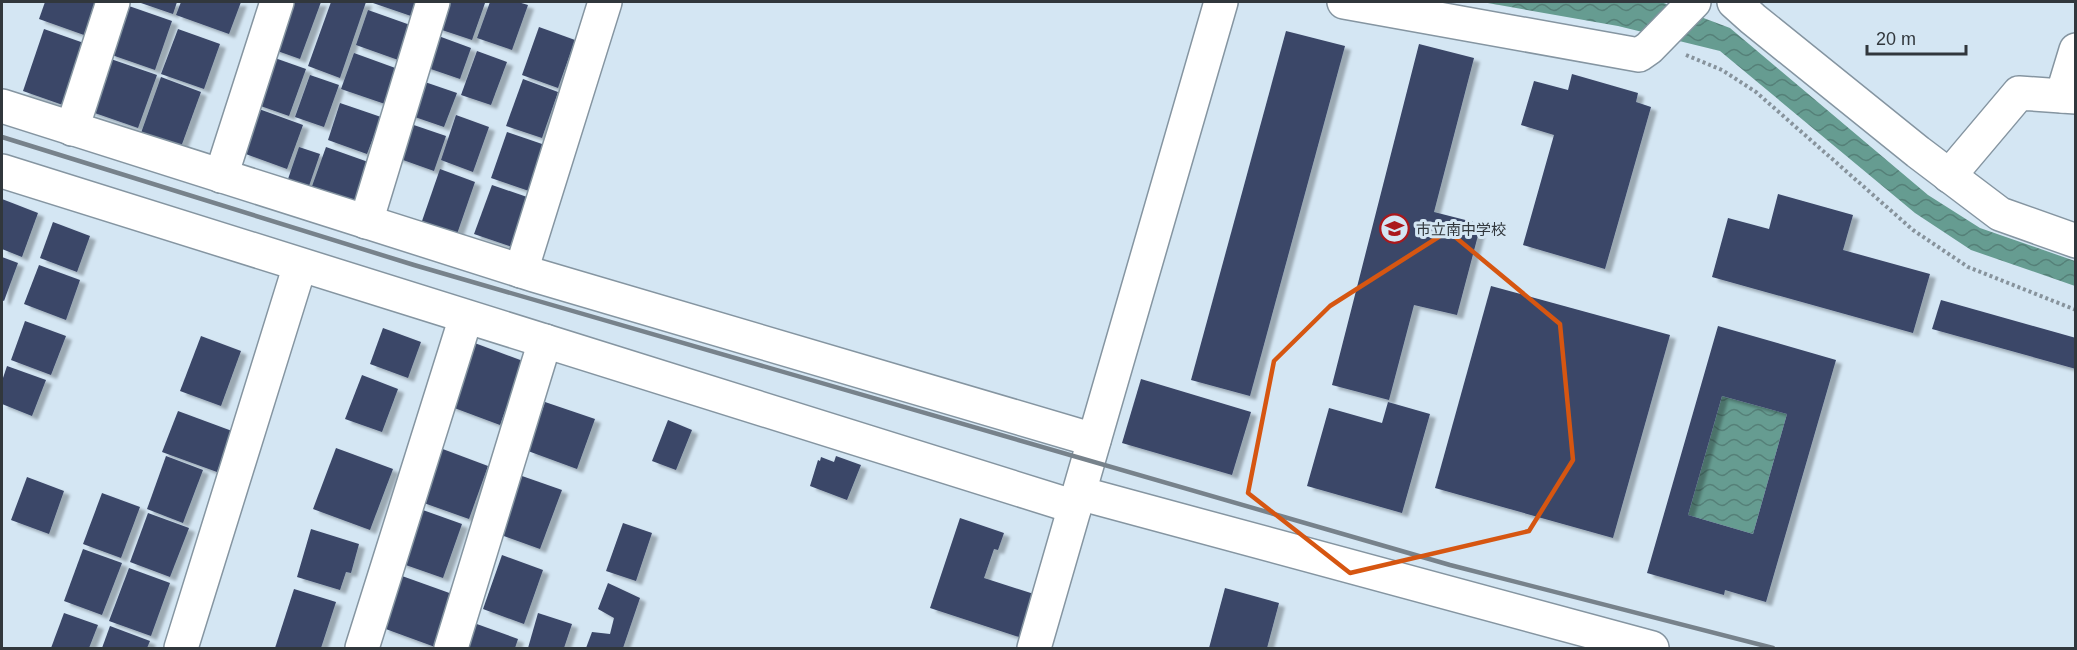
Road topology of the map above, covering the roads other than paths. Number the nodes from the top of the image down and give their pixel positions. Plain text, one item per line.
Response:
1 (114, 2) edge
2 (277, 2) edge
3 (433, 2) edge
4 (605, 2) edge
5 (1221, 2) edge
6 (1344, 2) edge
7 (1694, 2) edge
8 (1734, 2) edge
9 (2076, 50) edge
10 (2069, 97) edge
11 (2, 106) edge
12 (72, 129) junction
13 (2, 171) edge
14 (221, 176) junction
15 (1949, 176) junction
16 (366, 222) junction
17 (2076, 241) edge
18 (300, 265) junction
19 (520, 271) junction
20 (466, 317) junction
21 (545, 341) junction
22 (1094, 440) junction
23 (1077, 500) junction
24 (180, 648) edge
25 (362, 648) edge
26 (451, 648) edge
27 (1034, 648) edge
28 (1652, 648) edge

1 - 12 street
2 - 14 street
3 - 16 street
4 - 19 street
5 - 22 street
6 - 7 street
8 - 15 street
9 - 10 street
10 - 15 street
11 - 12 street
12 - 14 street
13 - 18 street
14 - 16 street
15 - 17 street
16 - 19 street
18 - 20 street
18 - 24 street
19 - 22 street
20 - 21 street
20 - 25 street
21 - 23 street
21 - 26 street
22 - 23 street
23 - 27 street
23 - 28 street

